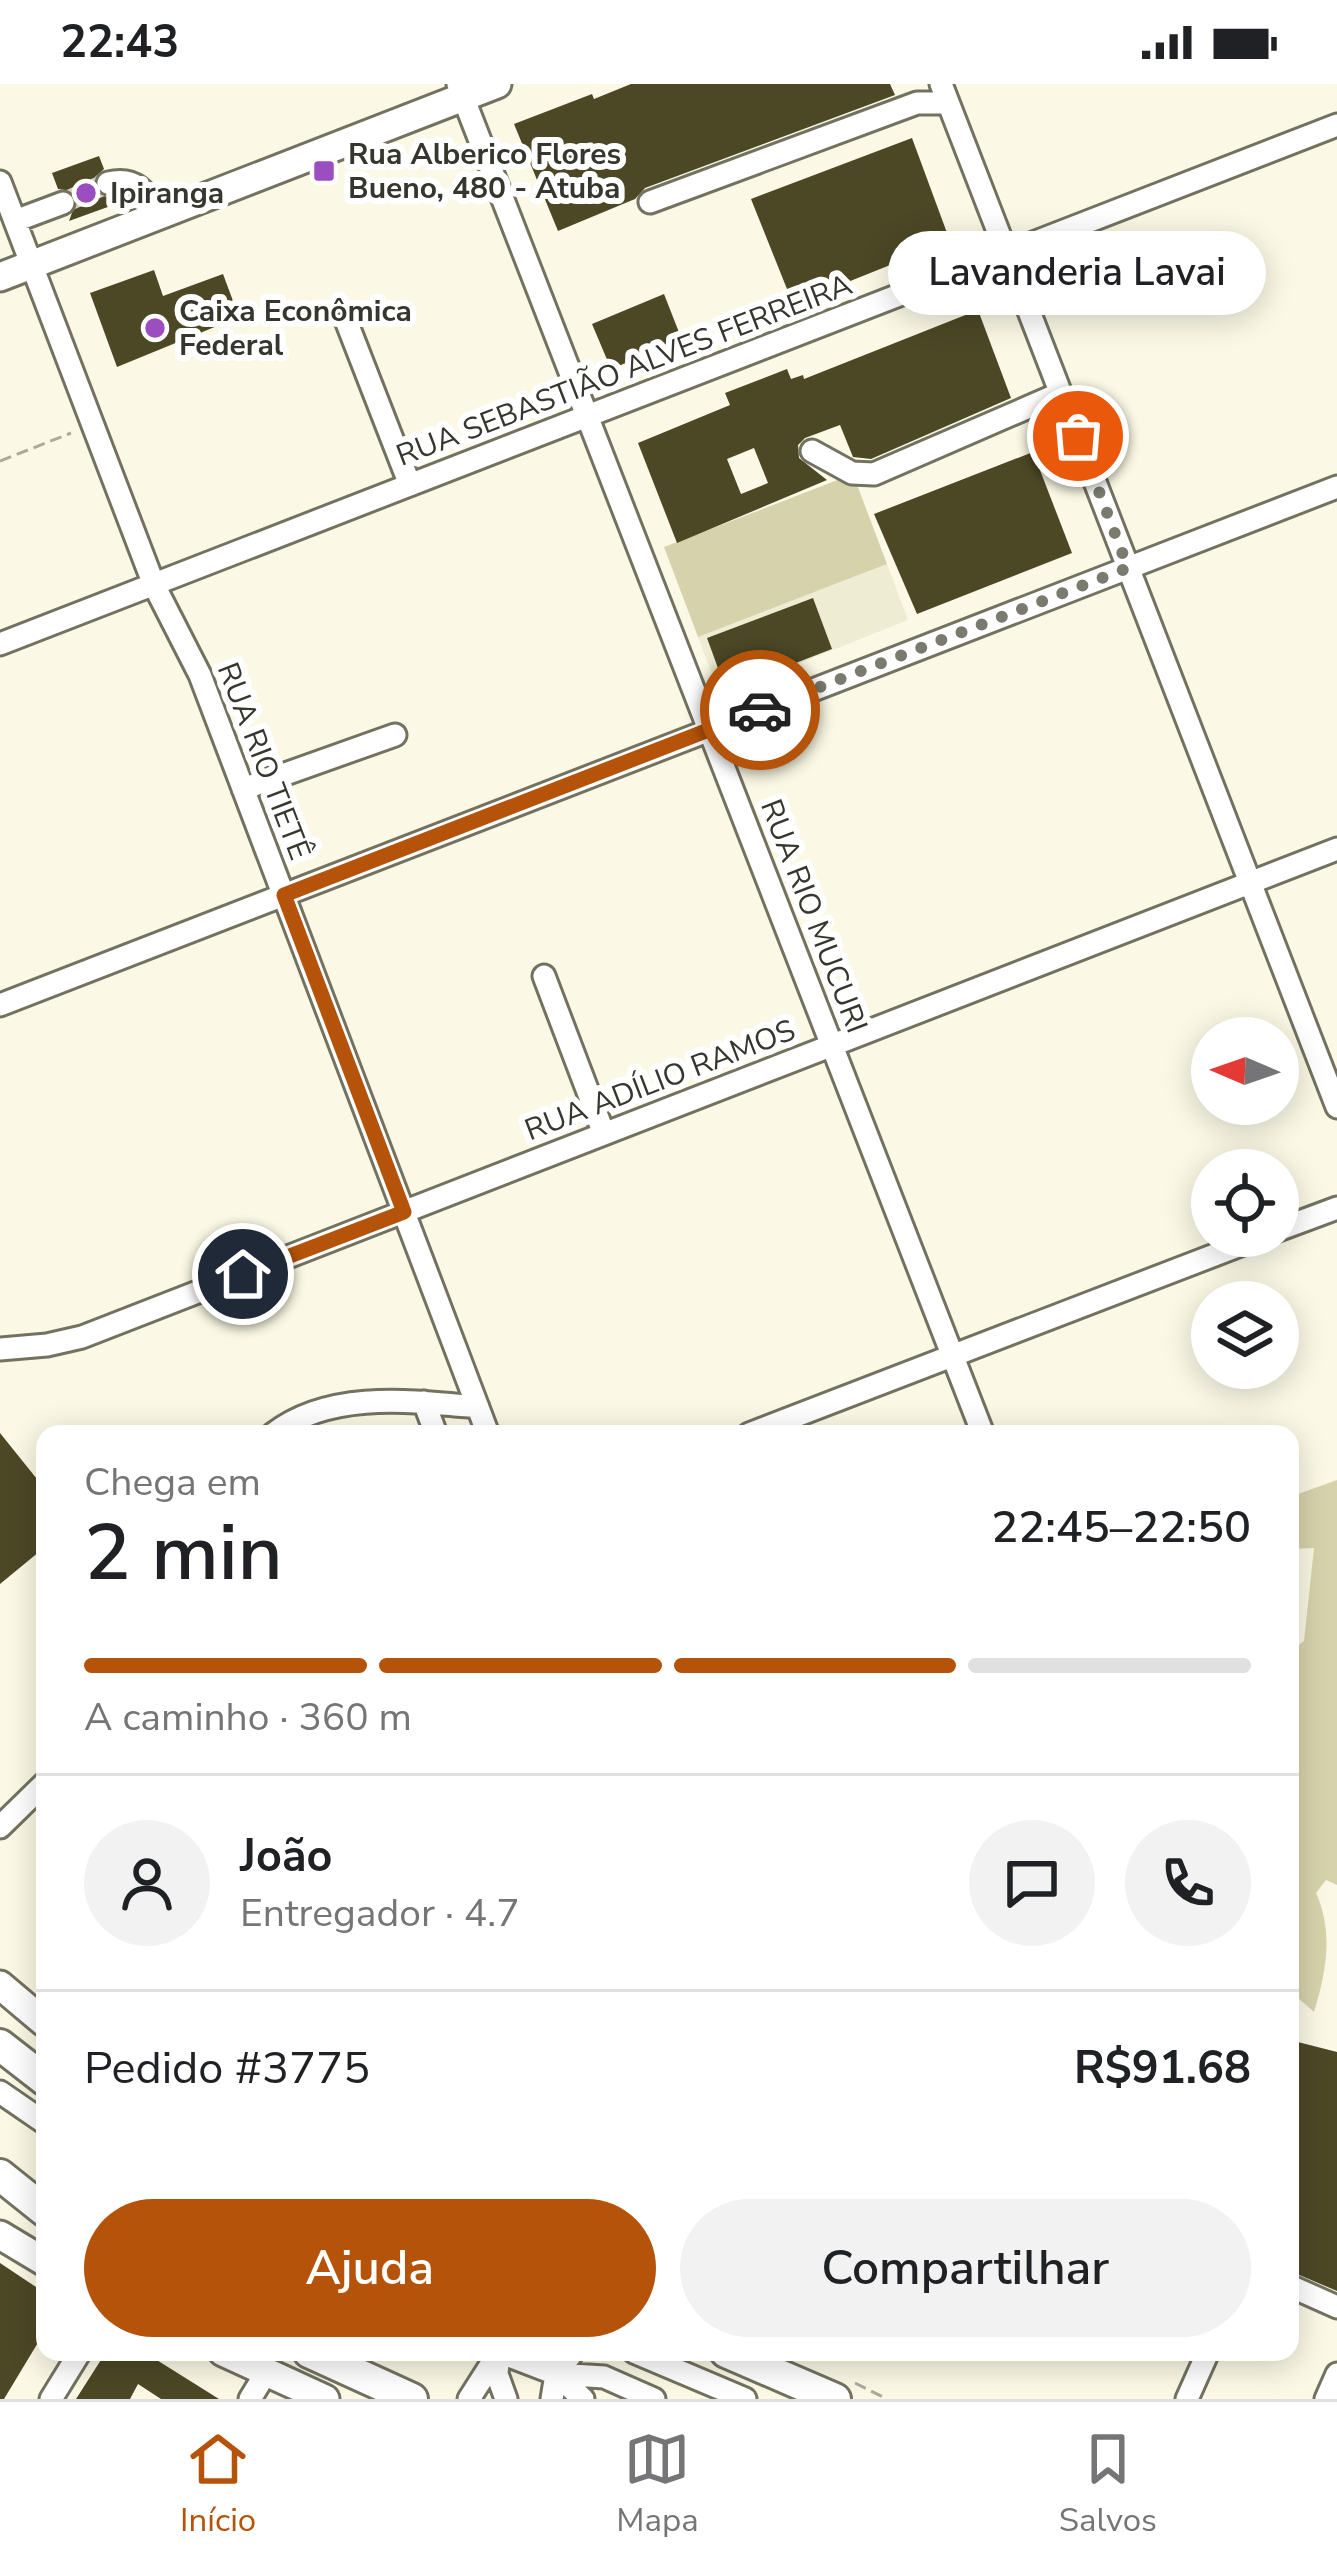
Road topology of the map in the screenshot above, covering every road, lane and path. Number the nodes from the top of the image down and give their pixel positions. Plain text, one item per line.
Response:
1 (497, 84) edge
2 (461, 91) edge
3 (945, 94) edge
4 (1337, 125) edge
5 (108, 183) dead end
6 (6, 201) edge
7 (63, 202) tunnel mouth
8 (650, 202) dead end
9 (160, 215) junction
10 (1006, 254) junction
11 (32, 265) junction
12 (0, 277) edge
13 (346, 323) dead end
14 (1060, 393) junction
15 (587, 416) junction
16 (93, 424) junction
17 (812, 451) dead end
18 (0, 461) edge
19 (410, 485) junction
20 (1337, 487) edge
21 (1128, 568) junction
22 (154, 585) junction
23 (0, 644) edge
24 (710, 730) junction
25 (395, 735) dead end
26 (243, 789) junction
27 (1337, 848) edge
28 (1250, 882) junction
29 (284, 895) junction
30 (544, 976) dead end
31 (0, 1004) edge
32 (832, 1045) junction
33 (1337, 1107) edge
34 (604, 1134) junction
35 (1337, 1208) edge
36 (404, 1212) junction
37 (1299, 1223) edge
38 (1209, 1257) edge
39 (0, 1349) edge
40 (952, 1356) junction
41 (424, 1402) junction
42 (478, 1407) junction
43 (285, 1425) edge
44 (433, 1425) edge
45 (485, 1425) edge
46 (789, 1425) edge
47 (979, 1425) edge
48 (36, 1793) edge
49 (0, 1827) edge
50 (0, 1985) edge
51 (36, 2012) edge
52 (0, 2044) edge
53 (36, 2073) edge
54 (0, 2092) edge
55 (36, 2117) edge
56 (0, 2175) edge
57 (36, 2204) edge
58 (0, 2235) edge
59 (36, 2257) edge
60 (1299, 2290) edge
61 (1337, 2307) edge
62 (74, 2361) edge
63 (244, 2361) edge
64 (329, 2361) edge
65 (493, 2361) edge
66 (498, 2361) edge
67 (522, 2361) edge
68 (566, 2361) edge
69 (655, 2361) edge
70 (747, 2361) edge
71 (1204, 2361) edge
72 (267, 2371) junction
73 (556, 2374) junction
74 (1337, 2374) edge
75 (51, 2399) edge
76 (250, 2399) edge
77 (325, 2399) edge
78 (412, 2399) edge
79 (469, 2399) edge
80 (506, 2399) edge
81 (552, 2399) edge
82 (583, 2399) edge
83 (654, 2399) edge
84 (745, 2399) edge
85 (835, 2399) edge
86 (1187, 2399) edge
87 (1326, 2399) edge

1 - 2 main road
2 - 9 main road
2 - 15 street, RUA RIO MUCURI
3 - 8 street
3 - 10 street
4 - 10 street, RUA SEBASTIÃO ALVES FERREIRA
5 - 9 street
6 - 7 street
6 - 11 street, RUA RIO TIETÊ
9 - 11 main road
10 - 14 street
10 - 15 street, RUA SEBASTIÃO ALVES FERREIRA
11 - 12 main road
11 - 16 street, RUA RIO TIETÊ
13 - 19 street
14 - 17 street
14 - 21 street
15 - 19 street, RUA SEBASTIÃO ALVES FERREIRA
15 - 24 street, RUA RIO MUCURI
16 - 18 path
16 - 22 street, RUA RIO TIETÊ
19 - 22 street, RUA SEBASTIÃO ALVES FERREIRA
20 - 21 street
21 - 24 street
21 - 28 street
22 - 23 street, RUA SEBASTIÃO ALVES FERREIRA
22 - 26 street, RUA RIO TIETÊ
24 - 29 street
24 - 32 street, RUA RIO MUCURI
25 - 26 street
26 - 29 street, RUA RIO TIETÊ
27 - 28 street, RUA ADÍLIO RAMOS
28 - 32 street, RUA ADÍLIO RAMOS
28 - 33 street
29 - 31 street
29 - 36 street, RUA RIO TIETÊ
30 - 34 street
32 - 34 street, RUA ADÍLIO RAMOS
32 - 40 street, RUA RIO MUCURI
34 - 36 street, RUA ADÍLIO RAMOS
35 - 37 street
36 - 39 street, RUA ADÍLIO RAMOS
36 - 42 street, RUA RIO TIETÊ
38 - 40 street
40 - 46 street
40 - 47 street, RUA RIO MUCURI
41 - 42 street
41 - 43 street
41 - 44 street
42 - 45 street, RUA RIO TIETÊ
48 - 49 street
50 - 51 main road
52 - 53 highway
54 - 55 street
56 - 57 highway
58 - 59 main road
60 - 61 street
62 - 75 street
63 - 72 main road
64 - 78 highway
65 - 79 street
66 - 80 street
67 - 73 street
68 - 73 street
69 - 84 street
70 - 85 highway
71 - 86 street
72 - 76 street
72 - 77 main road
73 - 81 street
73 - 82 street
73 - 83 street
74 - 87 street

